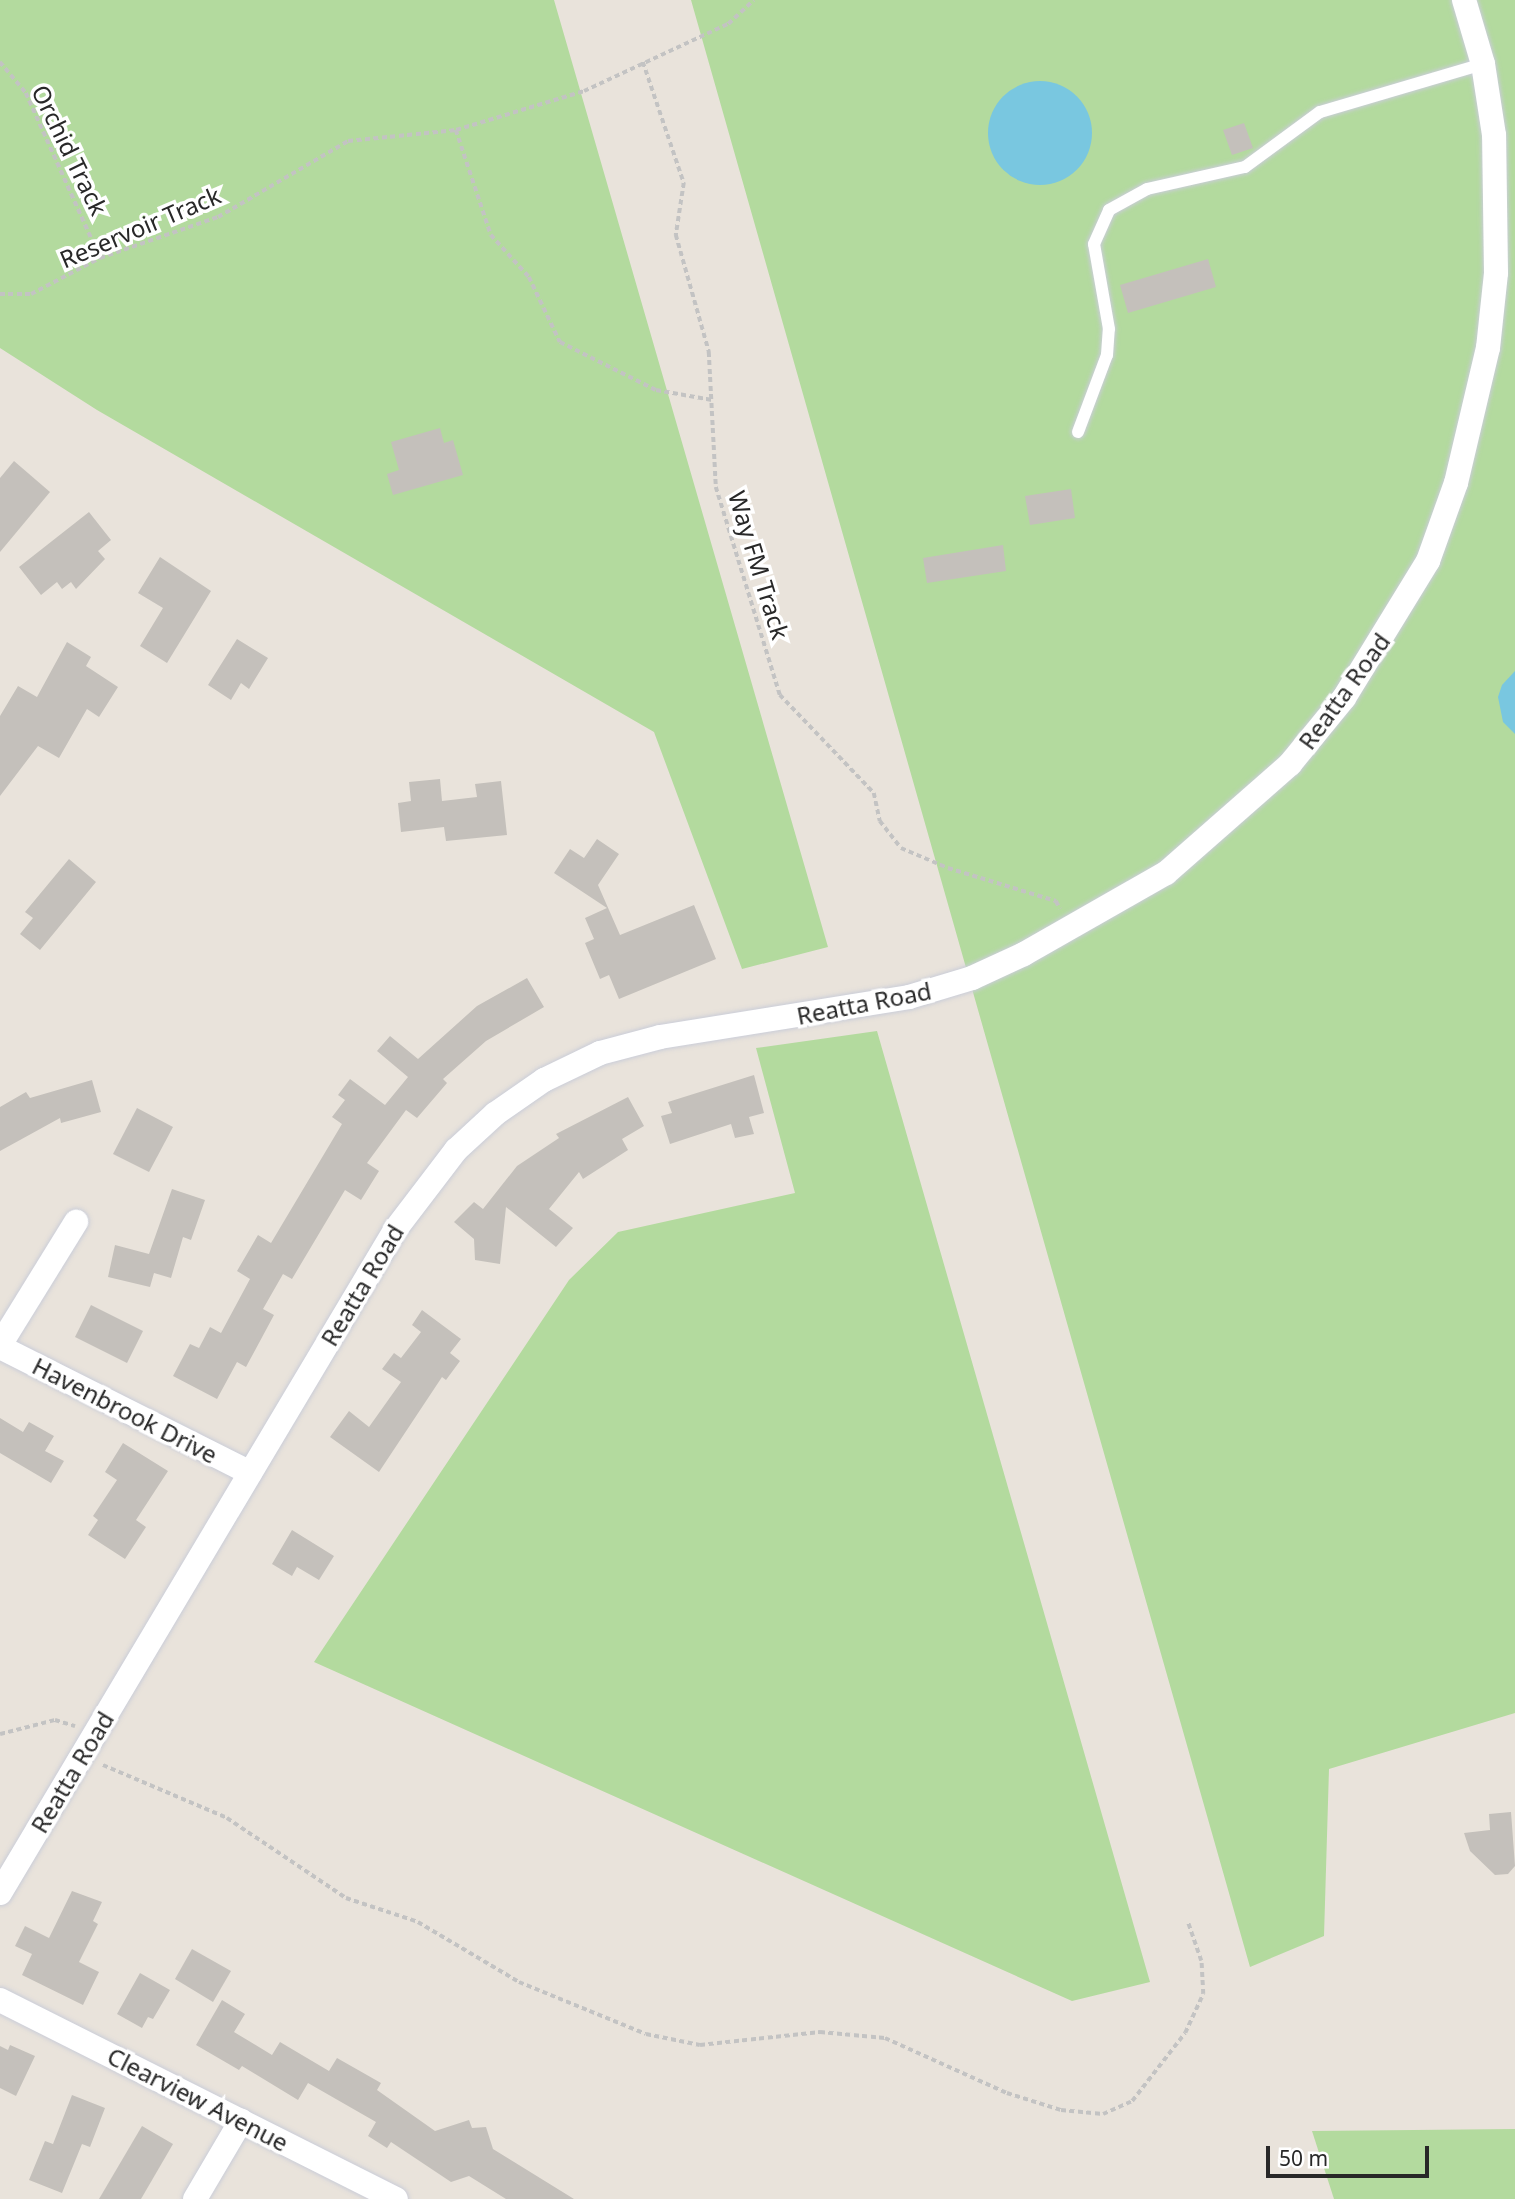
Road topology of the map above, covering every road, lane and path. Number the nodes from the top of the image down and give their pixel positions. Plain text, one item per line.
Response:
1 (754, 0) edge
2 (1464, 0) edge
3 (0, 62) edge
4 (643, 62) junction
5 (1483, 64) junction
6 (456, 130) junction
7 (100, 258) junction
8 (0, 294) edge
9 (712, 400) junction
10 (1078, 432) dead end
11 (1072, 929) junction
12 (76, 1222) dead end
13 (0, 1346) edge
14 (250, 1473) junction
15 (0, 1734) edge
16 (87, 1747) junction
17 (0, 1893) edge
18 (1188, 1923) dead end
19 (0, 2000) edge
20 (241, 2121) junction
21 (195, 2199) edge
22 (396, 2199) edge

1 - 4 path, Reservoir Track
2 - 5 street, Reatta Road
3 - 7 path, Orchid Track
4 - 6 path, Reservoir Track
4 - 9 path, Way FM Track
5 - 10 lane
5 - 11 street, Reatta Road
6 - 7 path, Reservoir Track
6 - 9 path
7 - 8 path, Reservoir Track
9 - 11 path, Way FM Track
11 - 14 street, Reatta Road
12 - 13 street
13 - 14 street, Havenbrook Drive
14 - 16 street, Reatta Road
15 - 16 path
16 - 17 street, Reatta Road
16 - 18 path
19 - 20 street, Clearview Avenue
20 - 21 street
20 - 22 street, Clearview Avenue

